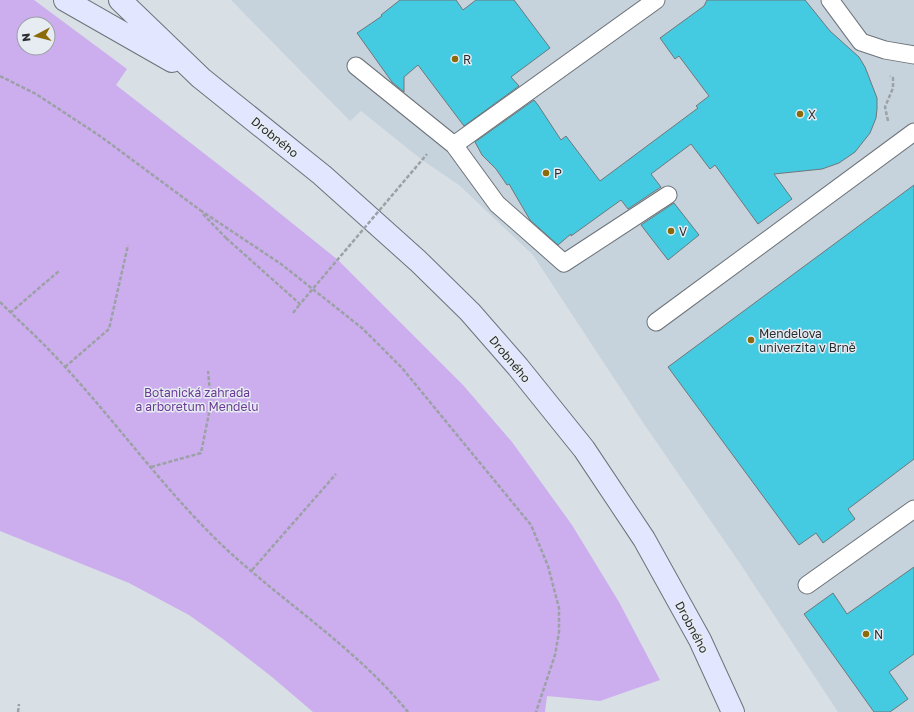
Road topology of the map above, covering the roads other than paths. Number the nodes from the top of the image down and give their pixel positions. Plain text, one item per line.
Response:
1 (65, 0) edge
2 (120, 0) edge
3 (656, 0) edge
4 (830, 0) edge
5 (914, 55) edge
6 (356, 66) dead end
7 (201, 78) junction
8 (908, 136) edge
9 (454, 145) junction
10 (668, 195) dead end
11 (656, 322) dead end
12 (914, 509) edge
13 (807, 585) dead end
14 (733, 712) edge

1 - 7 main road, Drobného
2 - 7 main road, Drobného
3 - 9 lane
4 - 5 lane
6 - 9 lane
7 - 14 main road, Drobného
8 - 11 lane
9 - 10 lane
12 - 13 lane

